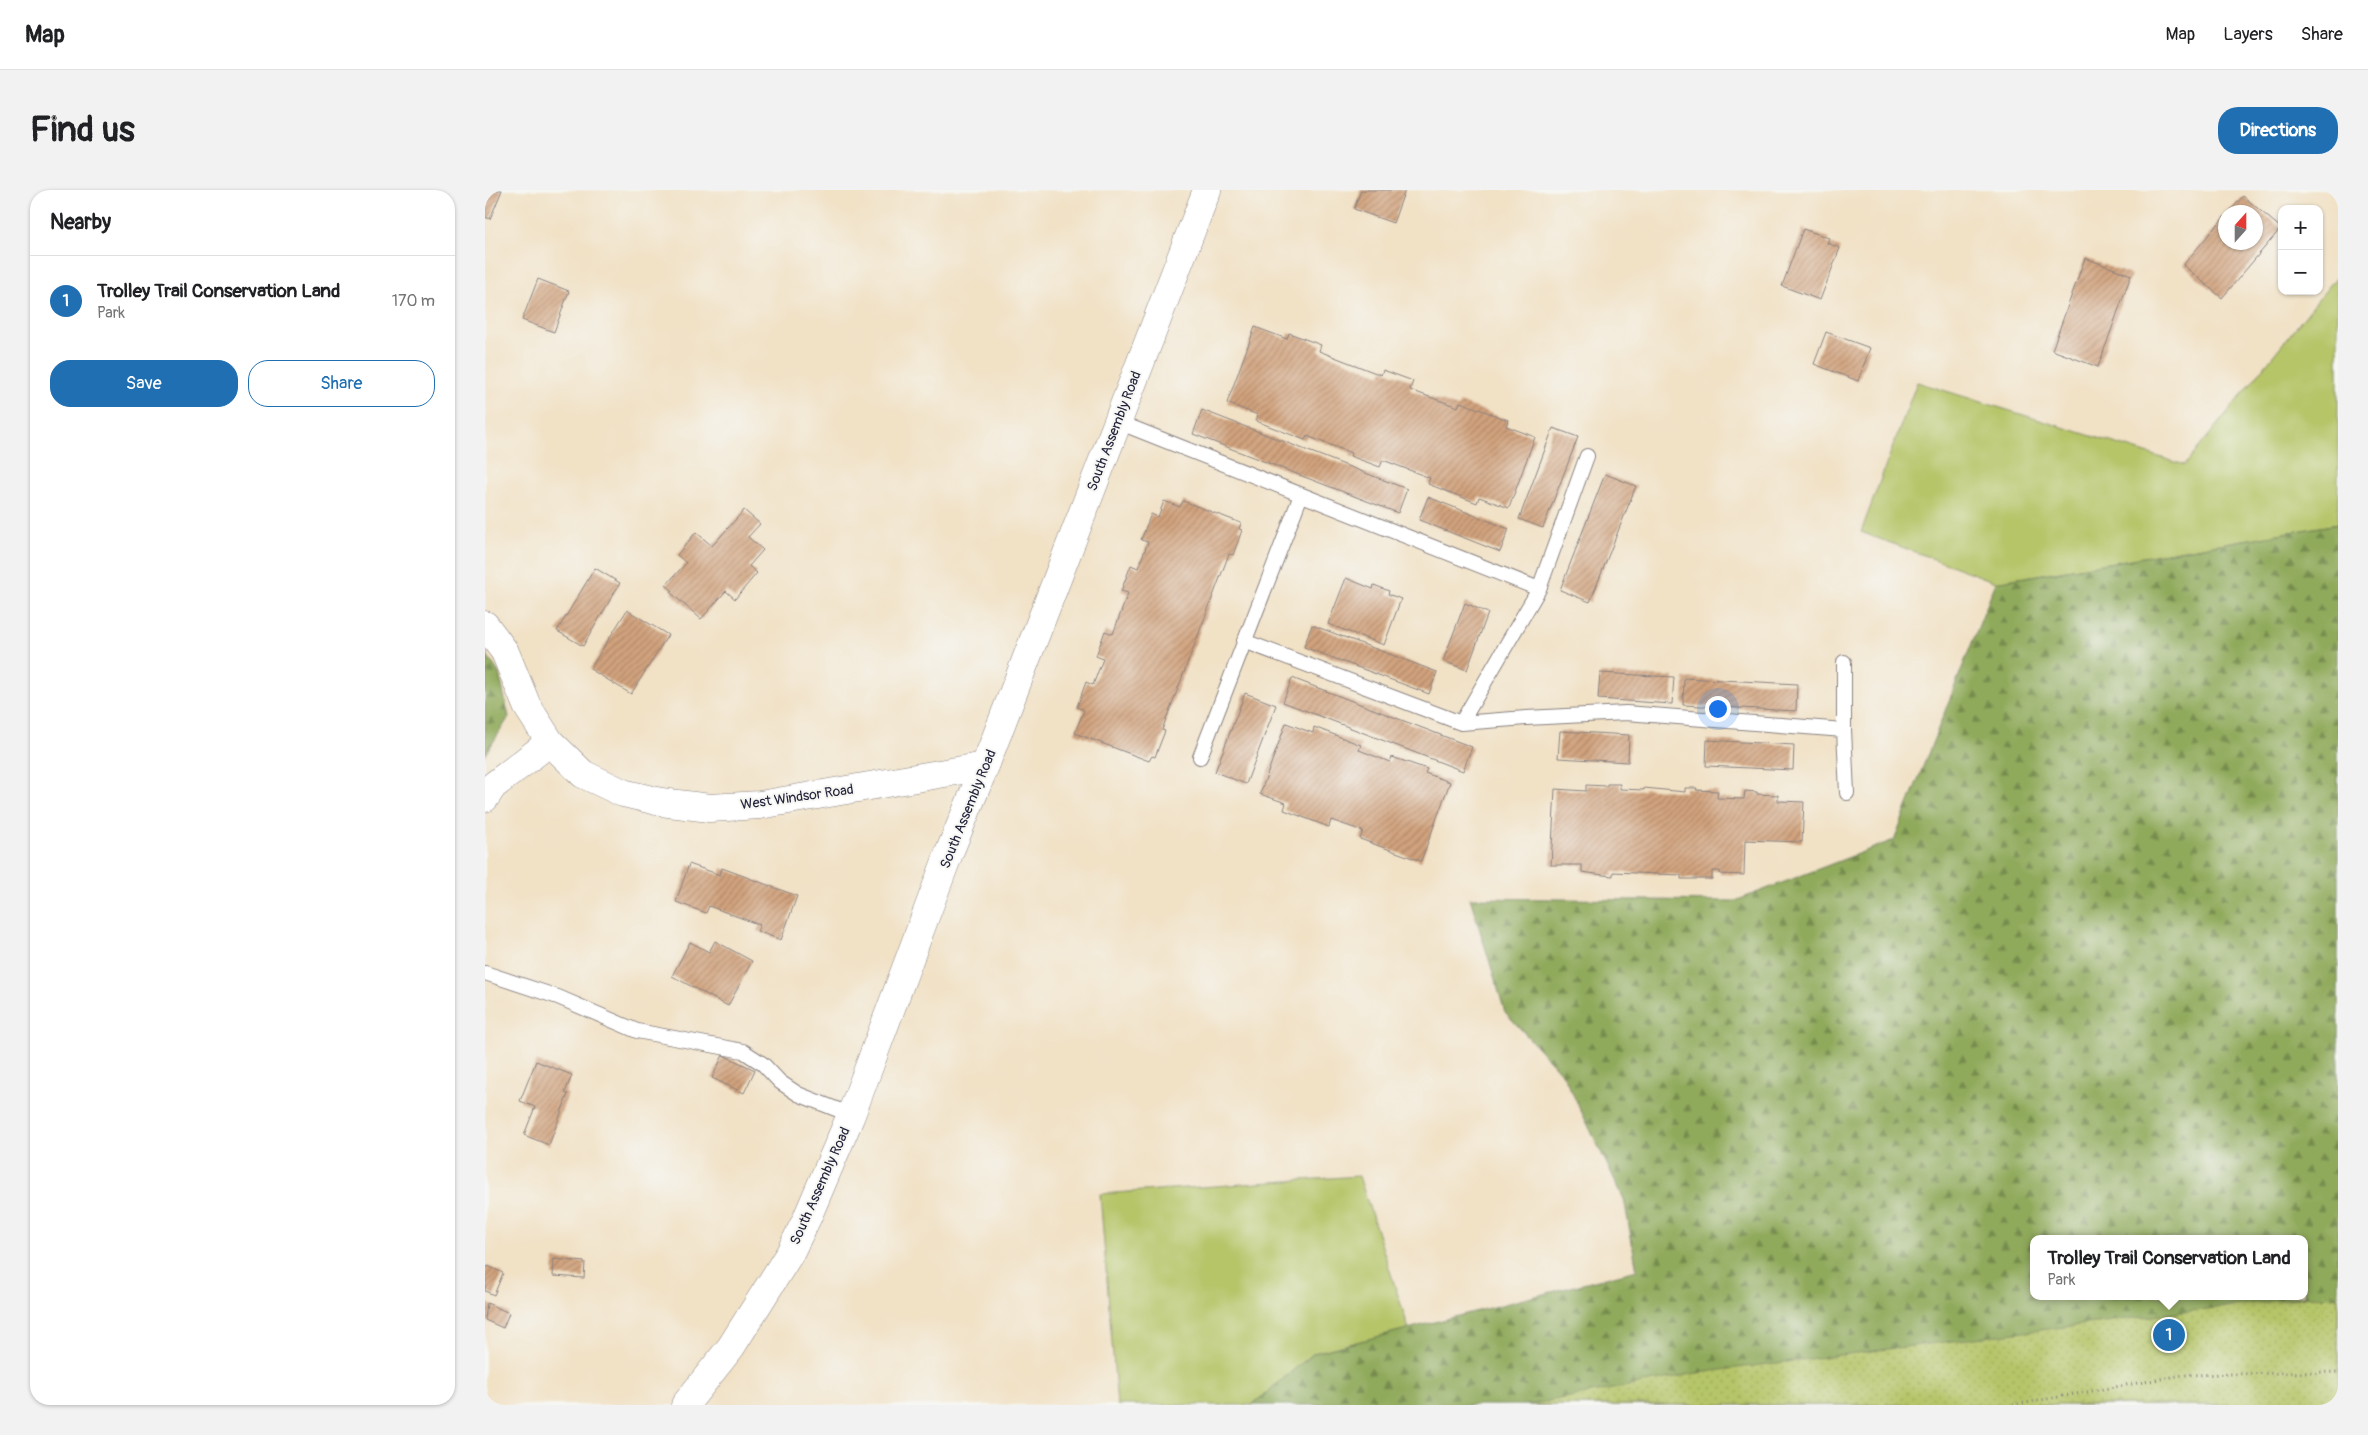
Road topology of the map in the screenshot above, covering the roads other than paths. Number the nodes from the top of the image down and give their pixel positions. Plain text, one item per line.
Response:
1 (1207, 190) edge
2 (1118, 422) junction
3 (1587, 456) dead end
4 (1301, 495) junction
5 (1539, 589) junction
6 (485, 625) edge
7 (1244, 641) junction
8 (1844, 662) dead end
9 (1461, 723) junction
10 (1844, 730) junction
11 (550, 742) junction
12 (1200, 757) dead end
13 (985, 766) junction
14 (1847, 793) dead end
15 (485, 798) edge
16 (485, 973) edge
17 (851, 1115) junction
18 (685, 1405) edge

1 - 2 street, South Assembly Road
2 - 4 lane
2 - 13 street, South Assembly Road
3 - 5 lane
4 - 5 lane
4 - 7 lane
5 - 9 lane
6 - 11 street, West Windsor Road
7 - 9 lane
7 - 12 lane
8 - 10 lane
9 - 10 lane
10 - 14 lane
11 - 13 street, West Windsor Road
11 - 15 street
13 - 17 street, South Assembly Road
16 - 17 lane
17 - 18 street, South Assembly Road

